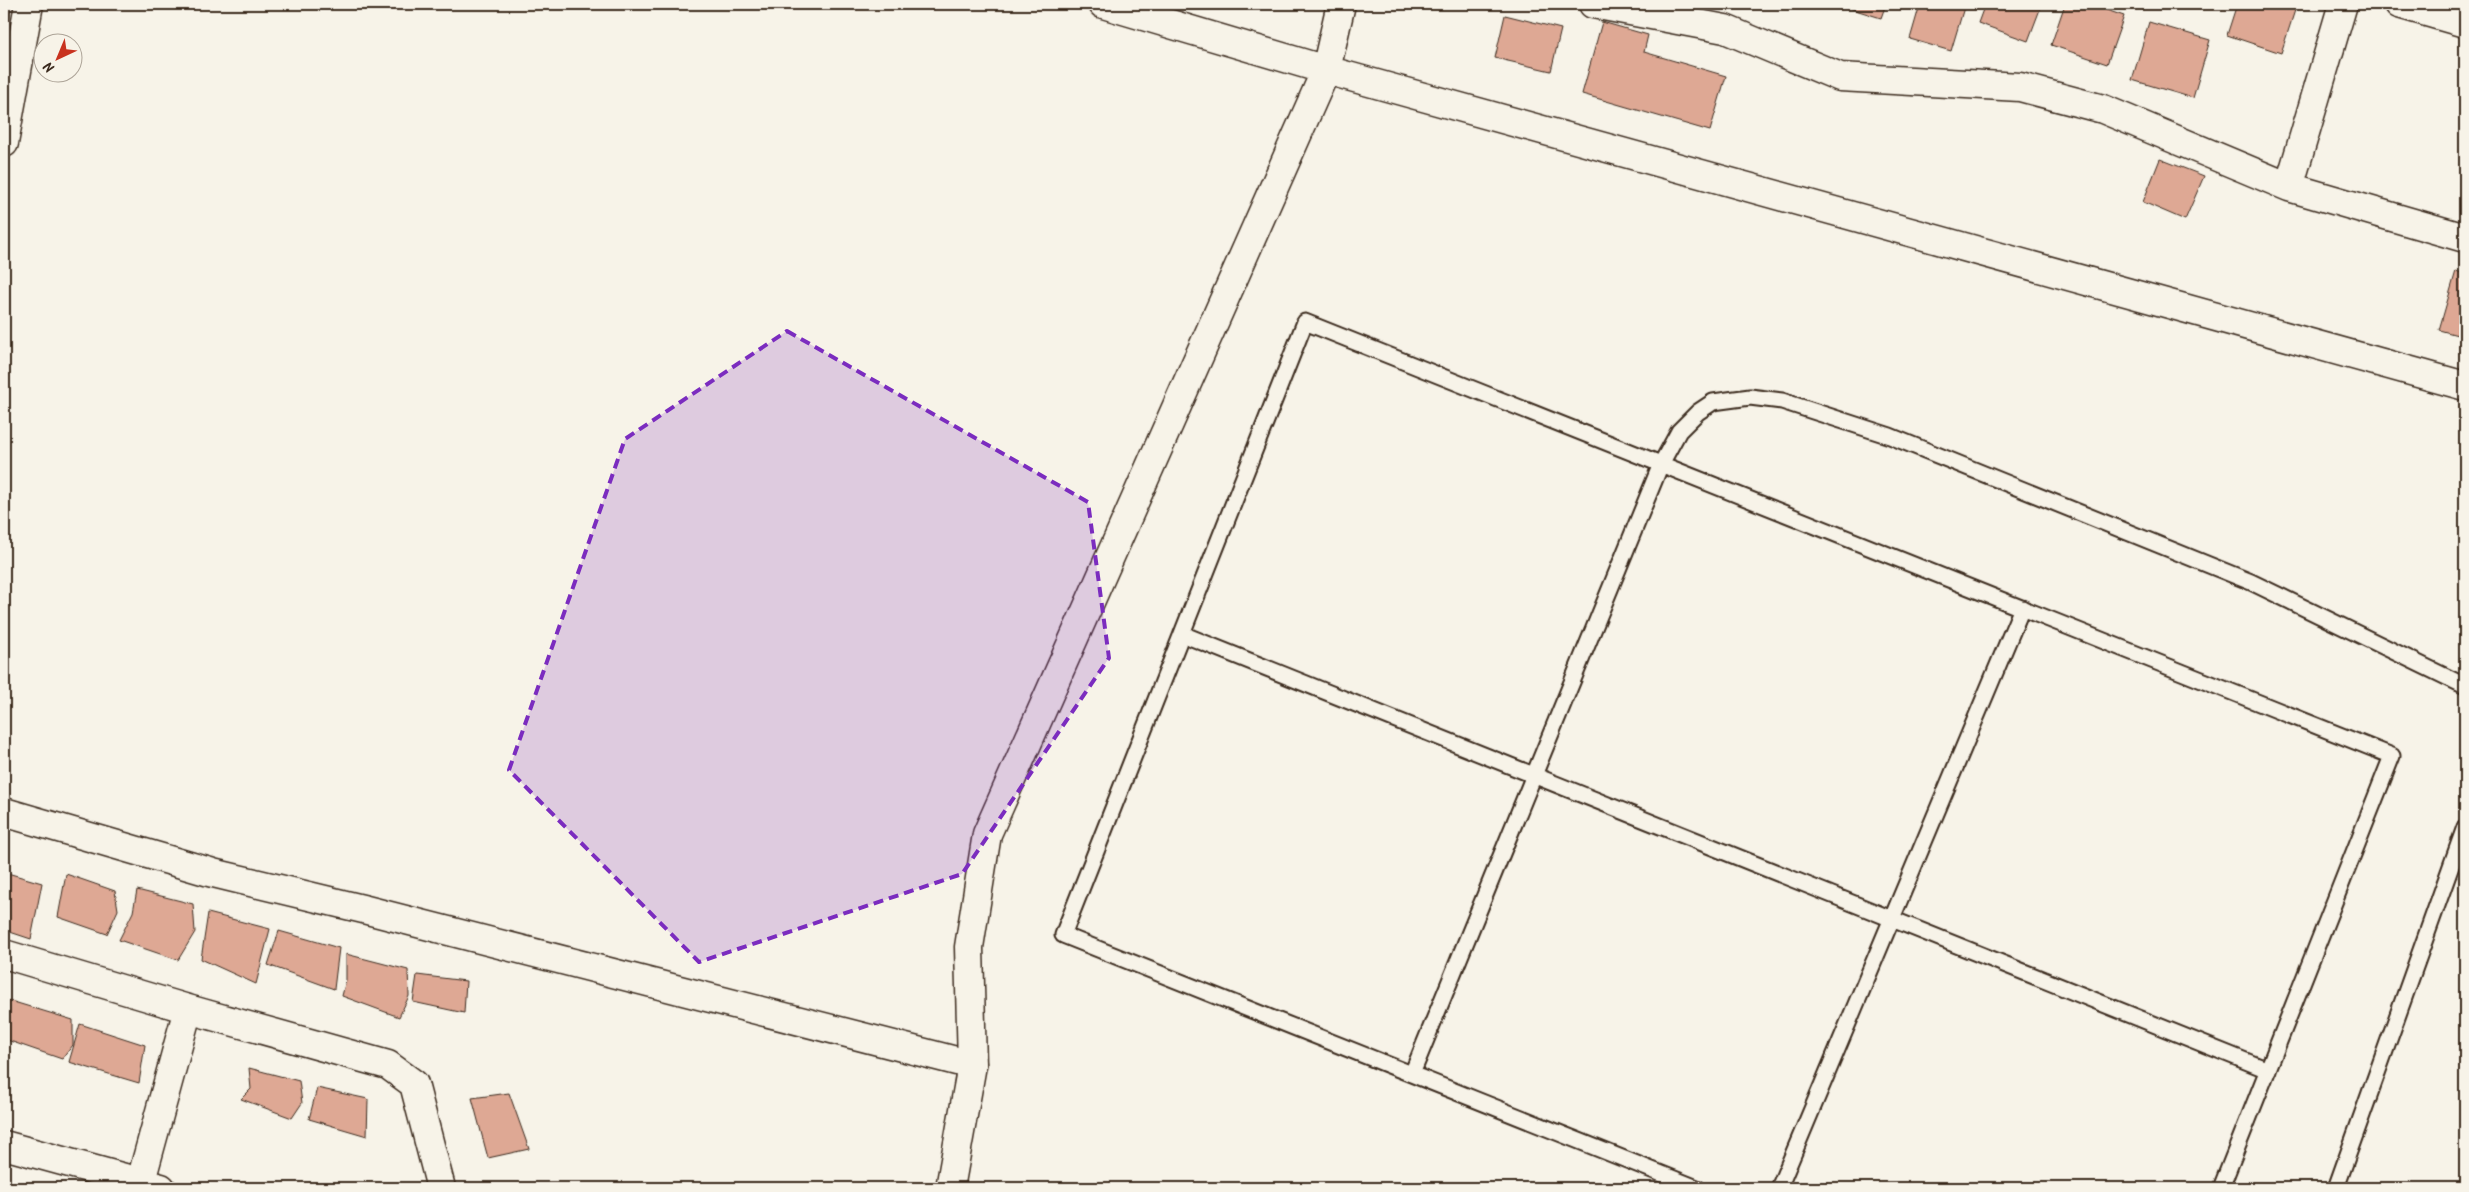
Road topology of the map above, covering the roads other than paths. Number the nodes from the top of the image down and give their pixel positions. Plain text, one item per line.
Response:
1 (29, 4) edge
2 (1103, 4) edge
3 (1341, 4) edge
4 (1593, 4) edge
5 (2343, 4) edge
6 (2399, 4) edge
7 (2465, 23) edge
8 (1326, 70) junction
9 (4, 143) edge
10 (2289, 187) junction
11 (2465, 238) edge
12 (2465, 386) edge
13 (1660, 464) junction
14 (2022, 608) junction
15 (1182, 634) junction
16 (2465, 686) edge
17 (1534, 775) junction
18 (4, 812) edge
19 (2465, 826) edge
20 (1892, 919) junction
21 (4, 954) edge
22 (188, 1009) junction
23 (972, 1065) junction
24 (2268, 1070) junction
25 (1412, 1074) junction
26 (4, 1145) edge
27 (147, 1186) edge
28 (441, 1188) edge
29 (950, 1188) edge
30 (1697, 1188) edge
31 (1779, 1188) edge
32 (2221, 1188) edge
33 (2336, 1188) edge

1 - 9 street
2 - 8 street
3 - 8 street
4 - 10 street
5 - 10 street
6 - 7 street
8 - 12 street
8 - 23 street
10 - 11 street
13 - 14 lane
13 - 15 lane
13 - 16 lane
13 - 17 lane
14 - 20 lane
14 - 24 lane
15 - 17 lane
15 - 25 lane
17 - 20 lane
17 - 25 lane
18 - 23 street
19 - 33 lane
20 - 24 lane
20 - 31 lane
21 - 22 street
22 - 27 street
22 - 28 street
23 - 29 street
24 - 32 lane
25 - 30 lane
26 - 27 street

